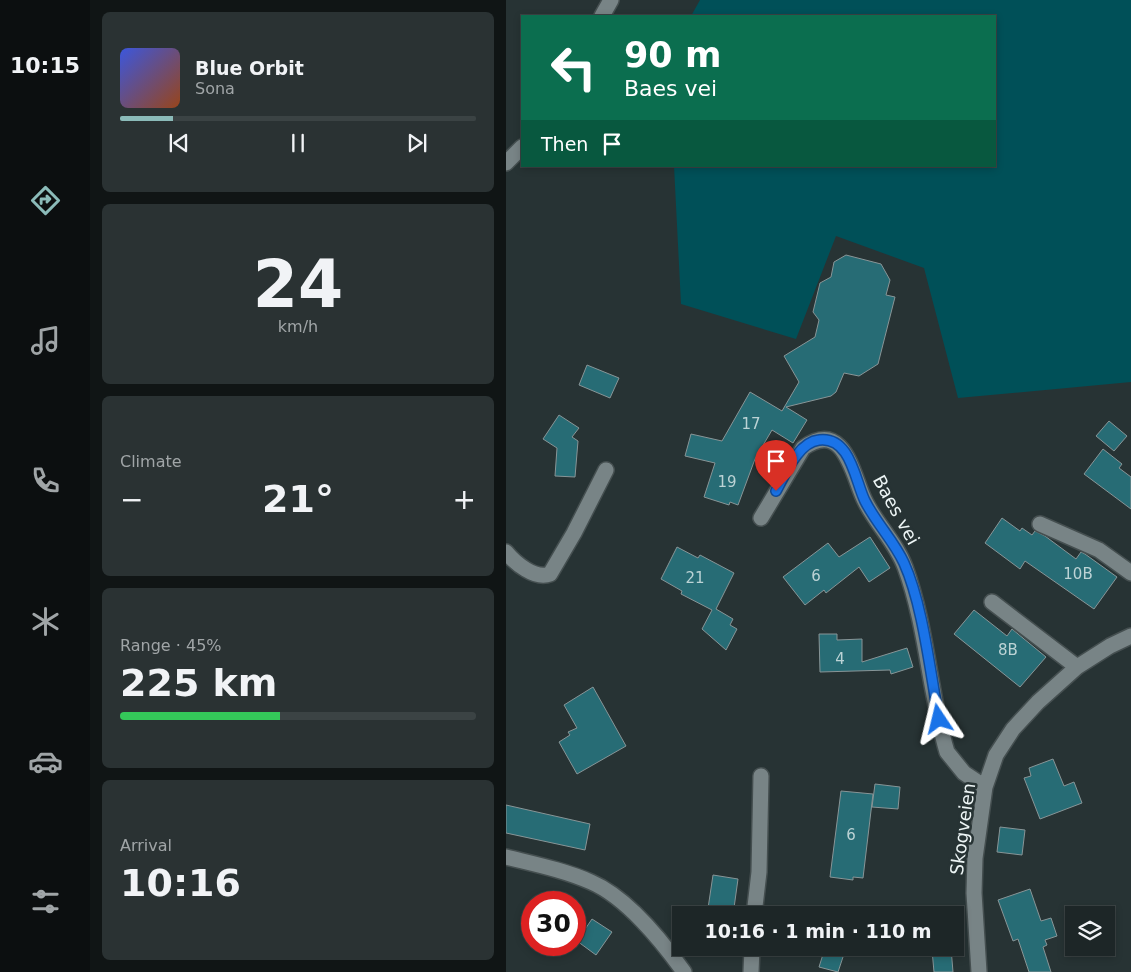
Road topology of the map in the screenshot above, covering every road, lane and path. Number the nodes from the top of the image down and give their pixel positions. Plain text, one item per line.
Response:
1 (610, 0) edge
2 (602, 15) edge
3 (521, 147) edge
4 (506, 163) edge
5 (606, 470) dead end
6 (761, 518) dead end
7 (1040, 524) dead end
8 (506, 552) edge
9 (1131, 573) edge
10 (992, 602) dead end
11 (1131, 636) edge
12 (1076, 667) junction
13 (761, 776) dead end
14 (985, 787) junction
15 (506, 857) edge
16 (755, 906) edge
17 (752, 956) edge
18 (684, 972) edge
19 (751, 972) edge
20 (979, 972) edge

1 - 2 street
3 - 4 street
5 - 8 street
6 - 14 street, Baes vei
7 - 9 street
10 - 12 street
11 - 12 street, Skogveien
12 - 14 street, Skogveien
13 - 16 street
14 - 20 street, Skogveien
15 - 18 street
17 - 19 street

